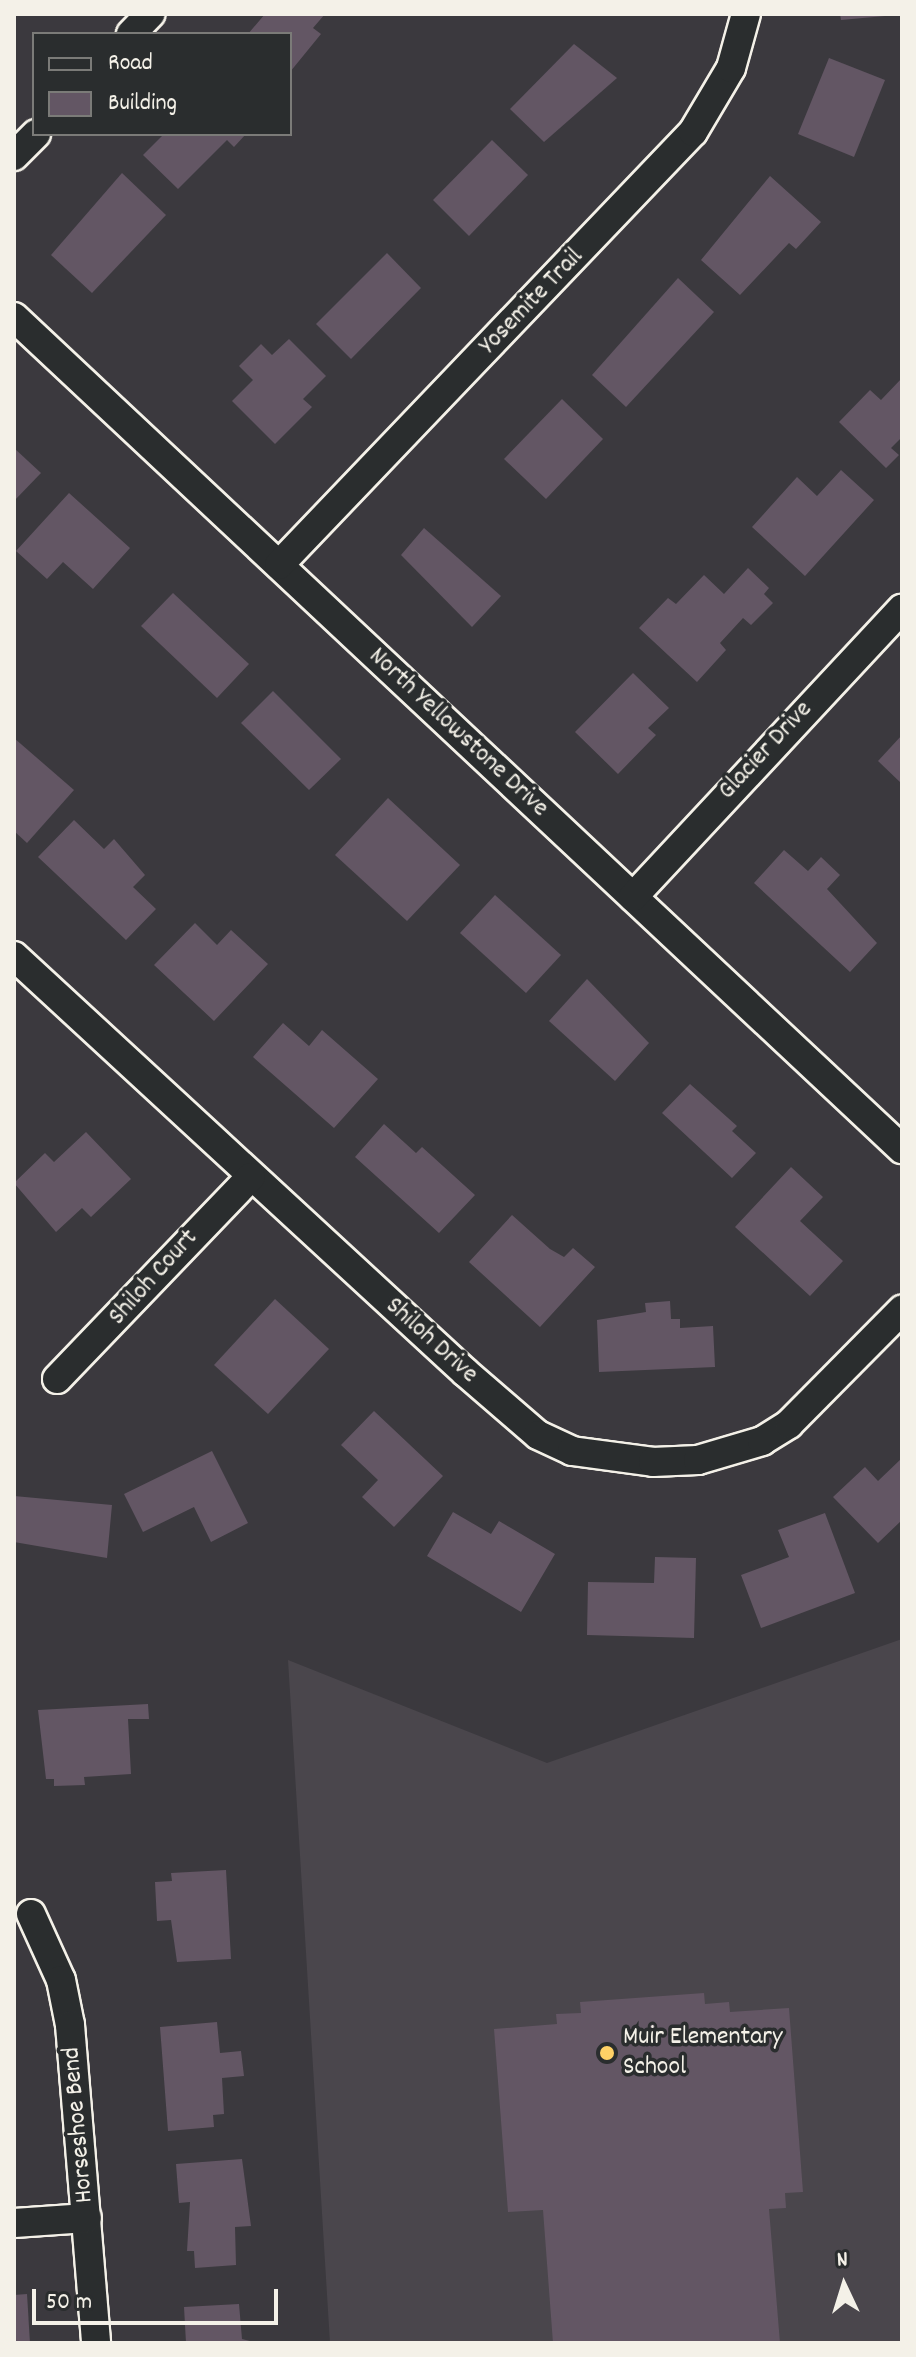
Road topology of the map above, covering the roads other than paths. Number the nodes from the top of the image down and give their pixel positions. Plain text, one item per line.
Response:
1 (150, 14) edge
2 (746, 14) edge
3 (133, 32) edge
4 (34, 136) edge
5 (14, 156) edge
6 (14, 317) edge
7 (279, 565) junction
8 (902, 609) edge
9 (633, 897) junction
10 (14, 956) edge
11 (902, 1149) edge
12 (251, 1177) junction
13 (902, 1310) edge
14 (57, 1379) dead end
15 (31, 1914) dead end
16 (87, 2218) junction
17 (14, 2223) edge
18 (96, 2343) edge

1 - 3 street
2 - 7 street, Yosemite Trail
4 - 5 street
6 - 7 street, North Yellowstone Drive
7 - 9 street, North Yellowstone Drive
8 - 9 street, Glacier Drive
9 - 11 street, North Yellowstone Drive
10 - 12 street, Shiloh Drive
12 - 13 street, Shiloh Drive
12 - 14 street, Shiloh Court
15 - 16 street, Horseshoe Bend
16 - 17 street
16 - 18 street, Horseshoe Bend

